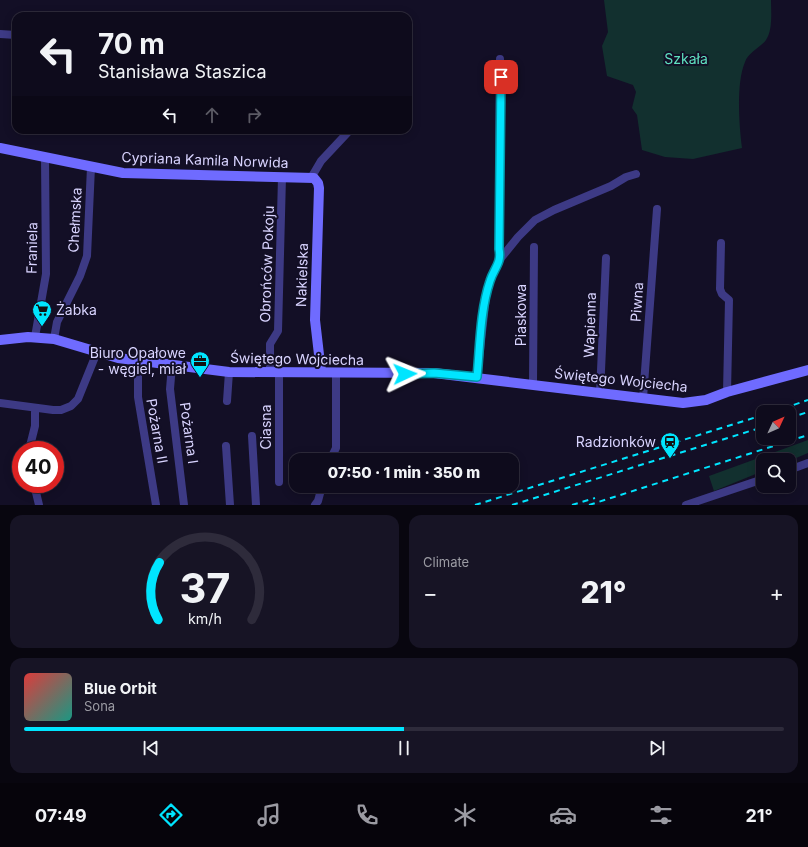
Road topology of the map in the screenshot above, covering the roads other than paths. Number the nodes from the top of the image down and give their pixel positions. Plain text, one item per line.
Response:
1 (0, 34) edge
2 (12, 35) edge
3 (500, 59) dead end
4 (346, 134) edge
5 (0, 148) edge
6 (45, 157) junction
7 (91, 167) junction
8 (636, 174) dead end
9 (282, 177) junction
10 (313, 178) junction
11 (657, 209) dead end
12 (721, 243) dead end
13 (534, 247) dead end
14 (501, 258) junction
15 (606, 258) dead end
16 (34, 338) junction
17 (54, 339) junction
18 (0, 340) edge
19 (98, 352) junction
20 (138, 361) junction
21 (172, 365) junction
22 (808, 370) edge
23 (229, 372) junction
24 (321, 372) junction
25 (274, 373) junction
26 (336, 374) junction
27 (477, 377) junction
28 (533, 384) junction
29 (600, 392) junction
30 (727, 392) junction
31 (643, 398) junction
32 (227, 401) dead end
33 (0, 403) edge
34 (35, 408) junction
35 (252, 436) dead end
36 (31, 441) edge
37 (226, 446) dead end
38 (334, 453) edge
39 (808, 463) edge
40 (796, 467) edge
41 (756, 481) edge
42 (279, 482) dead end
43 (36, 493) edge
44 (320, 493) edge
45 (39, 505) edge
46 (156, 505) edge
47 (184, 505) edge
48 (230, 505) edge
49 (256, 505) edge
50 (315, 505) edge
51 (686, 505) edge

1 - 2 street
3 - 14 street
4 - 10 street
5 - 6 street, Cypriana Kamila Norwida
6 - 7 street, Cypriana Kamila Norwida
6 - 16 street, Franiela
7 - 9 street, Cypriana Kamila Norwida
7 - 17 street, Chełmska
8 - 14 street
9 - 10 street, Cypriana Kamila Norwida
9 - 25 street, Obrońców Pokoju
10 - 24 street, Nakielska
11 - 31 street, Piwna
12 - 30 street
13 - 28 street, Piaskowa
14 - 27 street
15 - 29 street, Wapienna
16 - 17 street, Świętego Wojciecha
16 - 18 street, Świętego Wojciecha
17 - 19 street, Świętego Wojciecha
19 - 20 street, Świętego Wojciecha
19 - 34 street
20 - 21 street, Świętego Wojciecha
20 - 46 street, Pożarna II
21 - 23 street, Świętego Wojciecha
21 - 47 street, Pożarna I
22 - 30 street, Świętego Wojciecha
23 - 25 street, Świętego Wojciecha
23 - 32 street
24 - 25 street, Świętego Wojciecha
24 - 26 street, Świętego Wojciecha
25 - 42 street, Ciasna
26 - 27 street, Świętego Wojciecha
26 - 38 street
27 - 28 street, Świętego Wojciecha
28 - 29 street, Świętego Wojciecha
29 - 31 street, Świętego Wojciecha
30 - 31 street, Świętego Wojciecha
33 - 34 street
34 - 36 street
35 - 49 street
37 - 48 street
39 - 40 street
41 - 51 street
43 - 45 street
44 - 50 street

